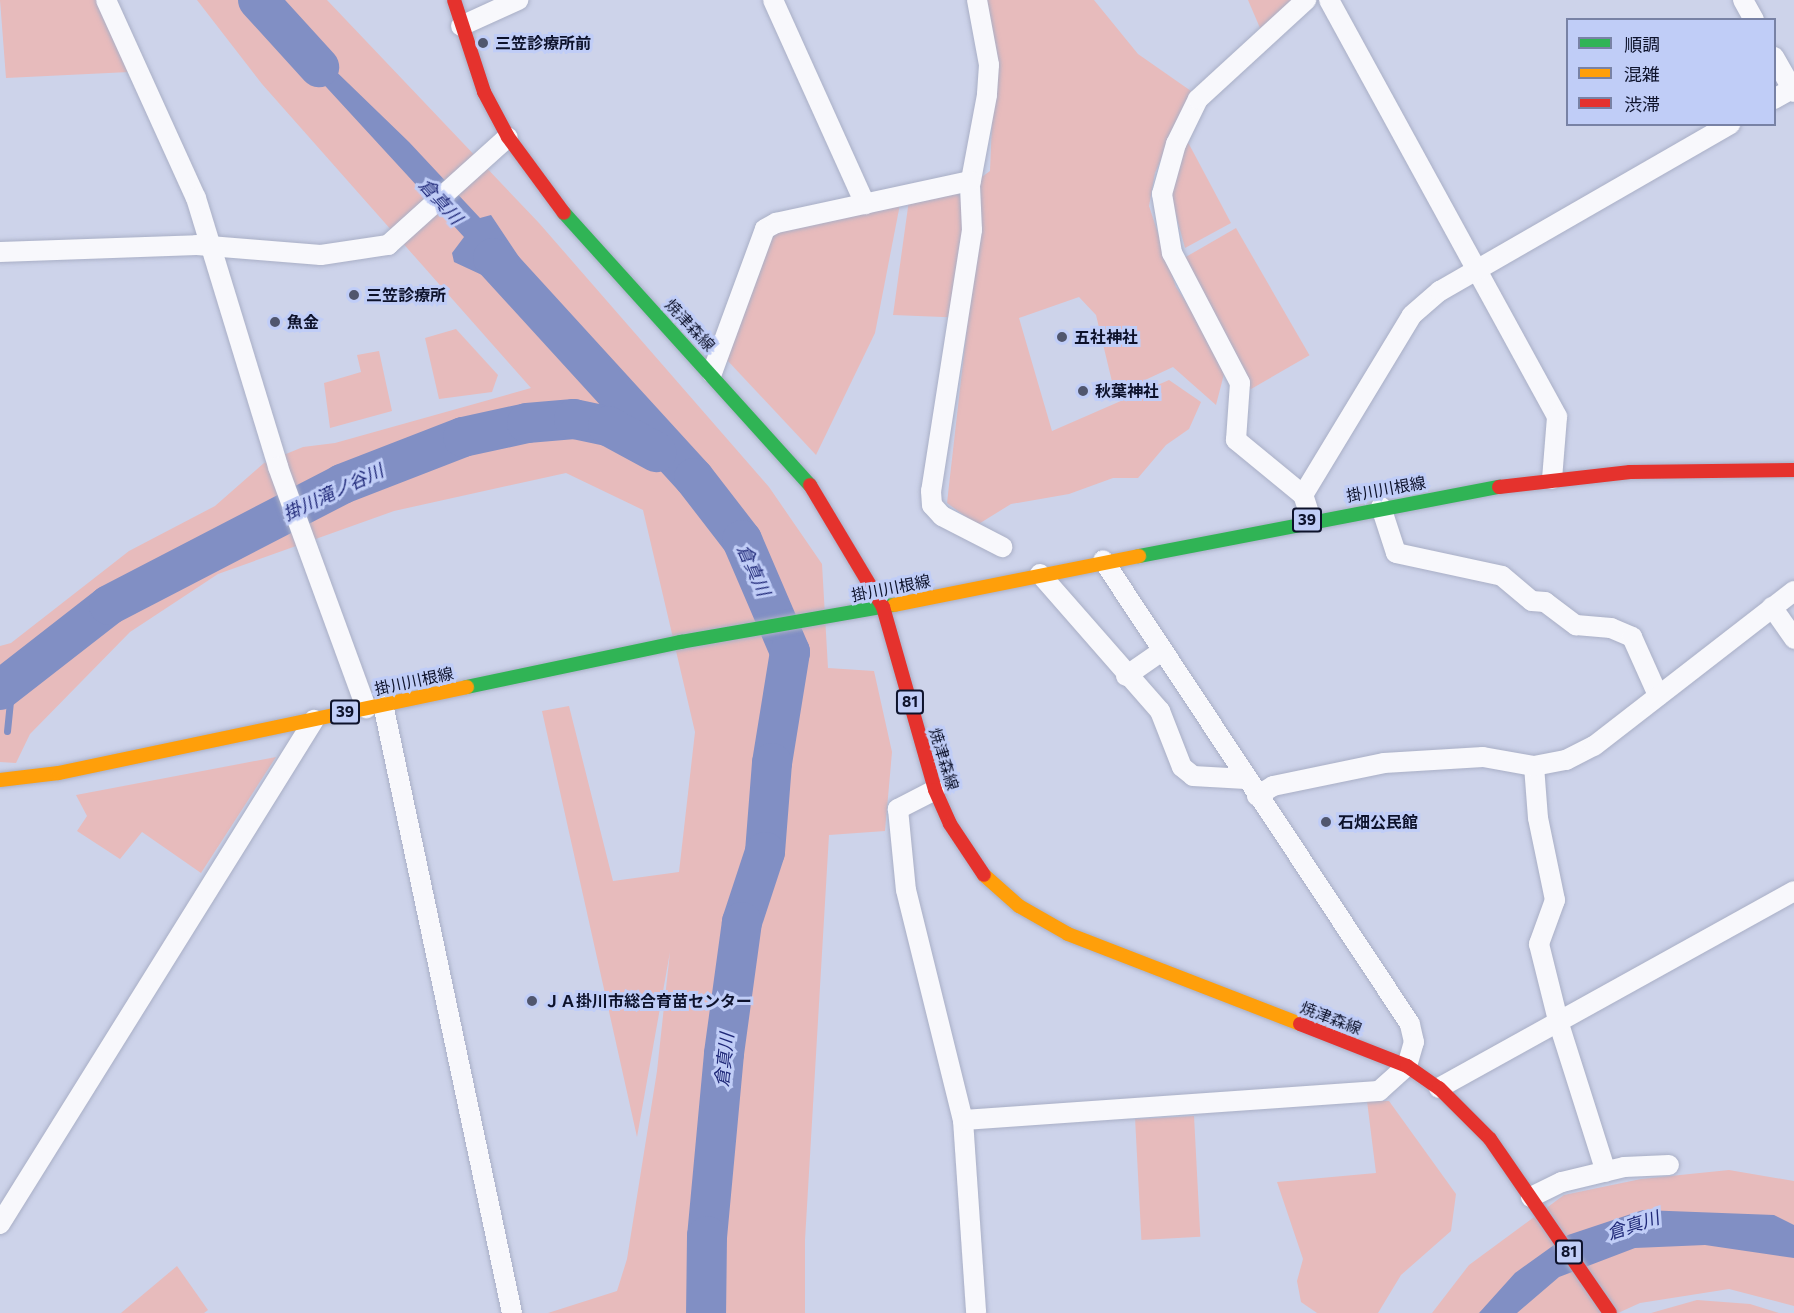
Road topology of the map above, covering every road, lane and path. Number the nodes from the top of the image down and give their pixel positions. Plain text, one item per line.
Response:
1 (106, 0) edge
2 (454, 0) edge
3 (518, 0) edge
4 (773, 0) edge
5 (977, 0) edge
6 (1306, 0) edge
7 (1329, 0) edge
8 (1743, 0) edge
9 (1753, 18) edge
10 (461, 26) junction
11 (1776, 60) edge
12 (1793, 90) edge
13 (1776, 98) edge
14 (1728, 126) edge
15 (508, 137) junction
16 (971, 181) junction
17 (865, 204) junction
18 (213, 246) junction
19 (0, 252) edge
20 (1479, 269) junction
21 (712, 373) junction
22 (1794, 470) edge
23 (1552, 479) junction
24 (1303, 495) junction
25 (1381, 507) junction
26 (1311, 519) junction
27 (1002, 547) dead end
28 (1103, 560) junction
29 (1040, 574) junction
30 (1794, 591) edge
31 (883, 607) junction
32 (1772, 607) junction
33 (1794, 639) edge
34 (1162, 651) junction
35 (1126, 676) junction
36 (1658, 695) junction
37 (375, 706) junction
38 (314, 720) junction
39 (1534, 766) junction
40 (1246, 779) junction
41 (1, 780) edge
42 (935, 790) junction
43 (1257, 796) junction
44 (1794, 891) edge
45 (1559, 1024) junction
46 (1407, 1066) junction
47 (1440, 1088) junction
48 (963, 1120) junction
49 (1669, 1165) dead end
50 (1606, 1172) junction
51 (1534, 1202) junction
52 (0, 1224) edge
53 (512, 1313) edge
54 (976, 1313) edge
55 (1610, 1313) edge

1 - 18 street
2 - 10 main road, 焼津森線 / 81
3 - 10 street
4 - 17 street
5 - 16 street
6 - 24 street
7 - 20 street
8 - 9 street
10 - 15 main road, 焼津森線 / 81
11 - 12 street
12 - 13 street
14 - 20 street
15 - 18 street
15 - 21 main road, 焼津森線 / 81
16 - 17 street
16 - 27 street
17 - 21 street
18 - 19 street
18 - 37 street
20 - 23 street
20 - 24 street
21 - 31 main road, 焼津森線 / 81
22 - 23 main road, 掛川川根線 / 39
23 - 25 main road, 掛川川根線 / 39
24 - 26 street
25 - 26 main road, 掛川川根線 / 39
25 - 36 street
26 - 28 main road, 掛川川根線 / 39
28 - 29 main road, 掛川川根線 / 39
28 - 34 street
29 - 31 main road, 掛川川根線 / 39
29 - 35 street
30 - 32 street
31 - 37 main road, 掛川川根線 / 39
31 - 42 main road, 焼津森線 / 81
32 - 33 street
32 - 36 street
34 - 35 street
34 - 40 street
35 - 40 street
36 - 39 street
37 - 38 main road, 掛川川根線 / 39
37 - 53 street
38 - 41 main road, 掛川川根線 / 39
38 - 52 street
39 - 43 street
39 - 45 street
40 - 43 street
42 - 46 main road, 焼津森線 / 81
42 - 48 street
43 - 46 street
44 - 45 street
45 - 47 street
45 - 50 street
46 - 47 main road, 焼津森線 / 81
46 - 48 street
47 - 51 main road, 焼津森線 / 81
48 - 54 street
49 - 50 street
50 - 51 street
51 - 55 main road, 焼津森線 / 81

